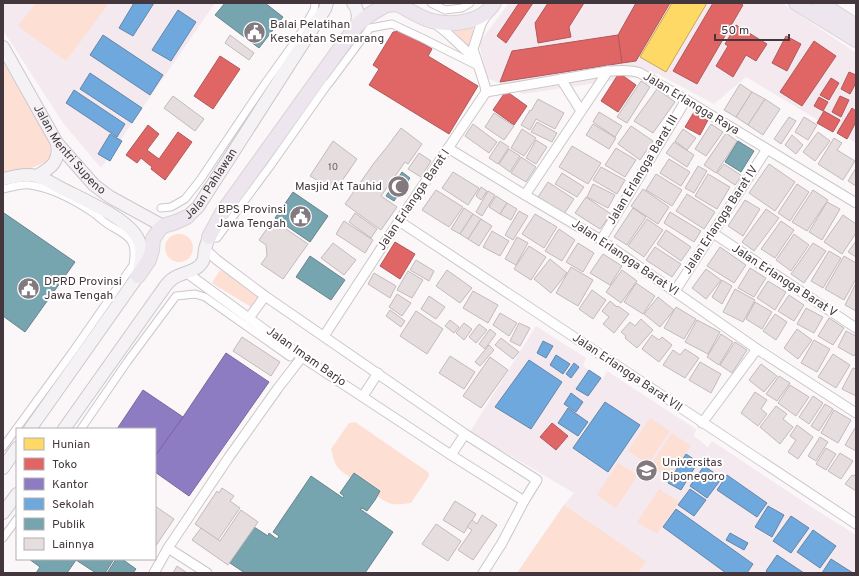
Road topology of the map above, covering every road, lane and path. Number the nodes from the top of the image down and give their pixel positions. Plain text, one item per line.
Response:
1 (336, 3) edge
2 (353, 3) edge
3 (431, 3) edge
4 (470, 3) edge
5 (796, 3) edge
6 (820, 3) edge
7 (397, 4) edge
8 (322, 5) edge
9 (492, 6) edge
10 (431, 20) junction
11 (357, 25) junction
12 (856, 26) edge
13 (856, 40) edge
14 (3, 47) edge
15 (477, 63) junction
16 (608, 71) junction
17 (560, 79) junction
18 (486, 92) junction
19 (686, 100) junction
20 (581, 111) junction
21 (57, 143) junction
22 (448, 148) junction
23 (767, 149) junction
24 (37, 176) junction
25 (3, 179) edge
26 (3, 189) edge
27 (525, 195) junction
28 (856, 203) edge
29 (161, 208) dead end
30 (188, 217) joint
31 (399, 221) junction
32 (163, 226) junction
33 (713, 234) junction
34 (601, 240) junction
35 (207, 243) junction
36 (187, 273) junction
37 (138, 276) junction
38 (675, 291) junction
39 (266, 296) junction
40 (249, 318) junction
41 (856, 328) edge
42 (324, 336) junction
43 (757, 349) junction
44 (294, 351) junction
45 (302, 357) junction
46 (378, 373) junction
47 (363, 396) junction
48 (856, 413) edge
49 (702, 423) junction
50 (17, 428) edge
51 (31, 428) edge
52 (65, 428) edge
53 (82, 428) edge
54 (16, 429) edge
55 (465, 434) junction
56 (3, 447) edge
57 (16, 449) edge
58 (451, 455) junction
59 (3, 468) edge
60 (16, 495) edge
61 (524, 501) junction
62 (3, 513) edge
63 (16, 520) edge
64 (855, 522) edge
65 (3, 538) edge
66 (168, 548) junction
67 (154, 573) edge
68 (207, 573) edge
69 (482, 573) edge

1 - 8 main road
2 - 11 main road
3 - 4 street
5 - 13 main road
6 - 12 main road
7 - 10 main road
7 - 11 main road
8 - 29 street, Jalan Pahlawan
8 - 30 main road, Jalan Pahlawan
9 - 10 main road
9 - 15 street
10 - 15 street
11 - 35 main road
14 - 21 main road, Jalan Mentri Supeno
15 - 18 street
15 - 35 street
16 - 17 street, Jalan Erlangga Raya
16 - 19 street, Jalan Erlangga Raya
16 - 20 street
17 - 18 street, Jalan Erlangga Raya
17 - 20 street
18 - 22 street, Jalan Erlangga Barat I
19 - 23 street, Jalan Erlangga Raya
19 - 34 street, Jalan Erlangga Barat III
20 - 27 street
21 - 24 main road
21 - 32 main road, Jalan Mentri Supeno
22 - 27 street, Jalan Erlangga Barat VI
22 - 31 street, Jalan Erlangga Barat I
23 - 28 street, Jalan Erlangga Raya
23 - 33 street, Jalan Erlangga Barat IV
24 - 25 main road, Jalan Mentri Supeno
24 - 37 main road, Jalan Mentri Supeno
26 - 50 street
27 - 34 street, Jalan Erlangga Barat VI
30 - 32 main road, Jalan Pahlawan
31 - 42 street, Jalan Erlangga Barat I
31 - 49 street, Jalan Erlangga Barat VII
32 - 37 main road
33 - 38 street, Jalan Erlangga Barat IV
33 - 41 street, Jalan Erlangga Barat V
34 - 38 street, Jalan Erlangga Barat VI
35 - 36 main road
35 - 39 street
36 - 40 street, Jalan Imam Barjo
36 - 52 main road
37 - 51 main road
38 - 43 street, Jalan Erlangga Barat VI
39 - 40 street
39 - 42 street
40 - 44 street, Jalan Imam Barjo
42 - 46 street
43 - 48 street, Jalan Erlangga Barat VI
43 - 49 street
44 - 45 street, Jalan Imam Barjo
44 - 53 street
45 - 47 street, Jalan Imam Barjo
45 - 66 street
46 - 47 street
46 - 55 street
47 - 58 street, Jalan Imam Barjo
49 - 64 street, Jalan Erlangga Barat VII
54 - 56 street
55 - 58 street
55 - 61 street
57 - 59 main road
58 - 61 street, Jalan Imam Barjo
60 - 62 main road
61 - 69 street
63 - 65 street
66 - 67 street
66 - 68 street

